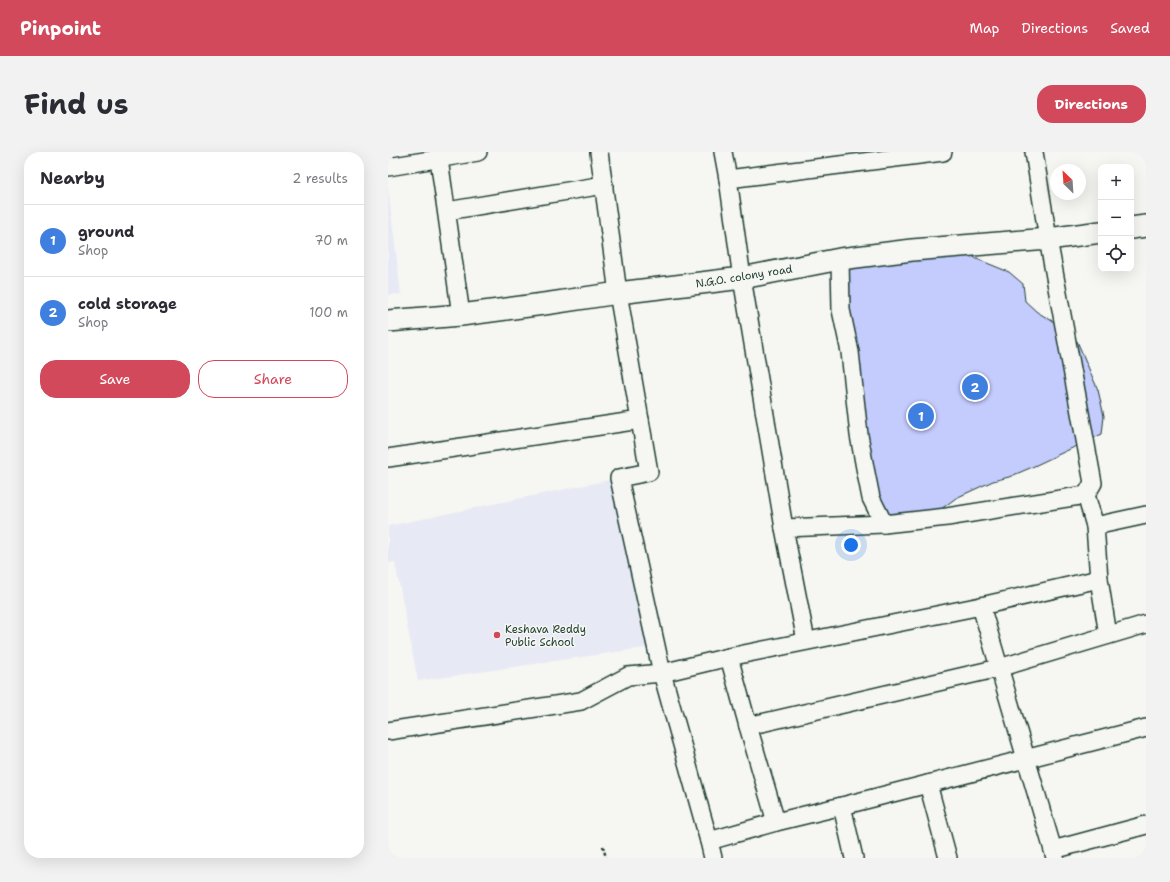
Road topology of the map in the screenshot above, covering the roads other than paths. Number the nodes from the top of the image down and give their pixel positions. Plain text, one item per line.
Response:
1 (478, 152) edge
2 (599, 152) edge
3 (723, 152) edge
4 (943, 152) edge
5 (1034, 152) edge
6 (439, 155) edge
7 (388, 167) edge
8 (728, 179) junction
9 (604, 185) junction
10 (447, 211) junction
11 (1146, 226) edge
12 (1134, 228) edge
13 (1098, 232) edge
14 (1048, 239) junction
15 (840, 259) junction
16 (742, 278) junction
17 (618, 293) junction
18 (461, 315) junction
19 (388, 321) edge
20 (640, 420) junction
21 (388, 458) edge
22 (1086, 495) junction
23 (1146, 515) edge
24 (884, 524) junction
25 (1095, 526) junction
26 (784, 528) junction
27 (1099, 580) junction
28 (980, 606) junction
29 (1146, 624) edge
30 (1108, 635) junction
31 (806, 641) junction
32 (729, 657) junction
33 (999, 668) junction
34 (662, 673) junction
35 (748, 726) junction
36 (1146, 728) edge
37 (388, 731) edge
38 (1026, 759) junction
39 (928, 784) junction
40 (842, 806) junction
41 (776, 822) junction
42 (1146, 825) edge
43 (709, 841) junction
44 (1054, 854) edge
45 (713, 858) edge
46 (854, 858) edge
47 (948, 858) edge

1 - 6 street
2 - 9 street
3 - 8 street
4 - 8 street
5 - 14 street
6 - 7 street
6 - 10 street
8 - 16 street
9 - 10 street
9 - 17 street
10 - 18 street
11 - 12 main road
13 - 14 main road, N.G.O. colony road
14 - 15 main road, N.G.O. colony road
14 - 22 street
15 - 16 main road, N.G.O. colony road
15 - 24 street
16 - 17 main road, N.G.O. colony road
16 - 26 street
17 - 18 main road, N.G.O. colony road
17 - 20 street
18 - 19 main road, N.G.O. colony road
20 - 21 street
20 - 34 street
22 - 24 street
22 - 25 street
23 - 25 street
24 - 26 street
25 - 27 street
26 - 31 street
27 - 28 street
27 - 30 street
28 - 31 street
28 - 33 street
29 - 30 street
30 - 33 street
31 - 32 street
32 - 34 street
32 - 35 street
33 - 35 street
33 - 38 street
34 - 37 street
34 - 43 street
35 - 41 street
36 - 38 street
38 - 39 street
38 - 44 street
39 - 40 street
39 - 47 street
40 - 41 street
40 - 46 street
41 - 43 street
42 - 44 street
43 - 45 street

